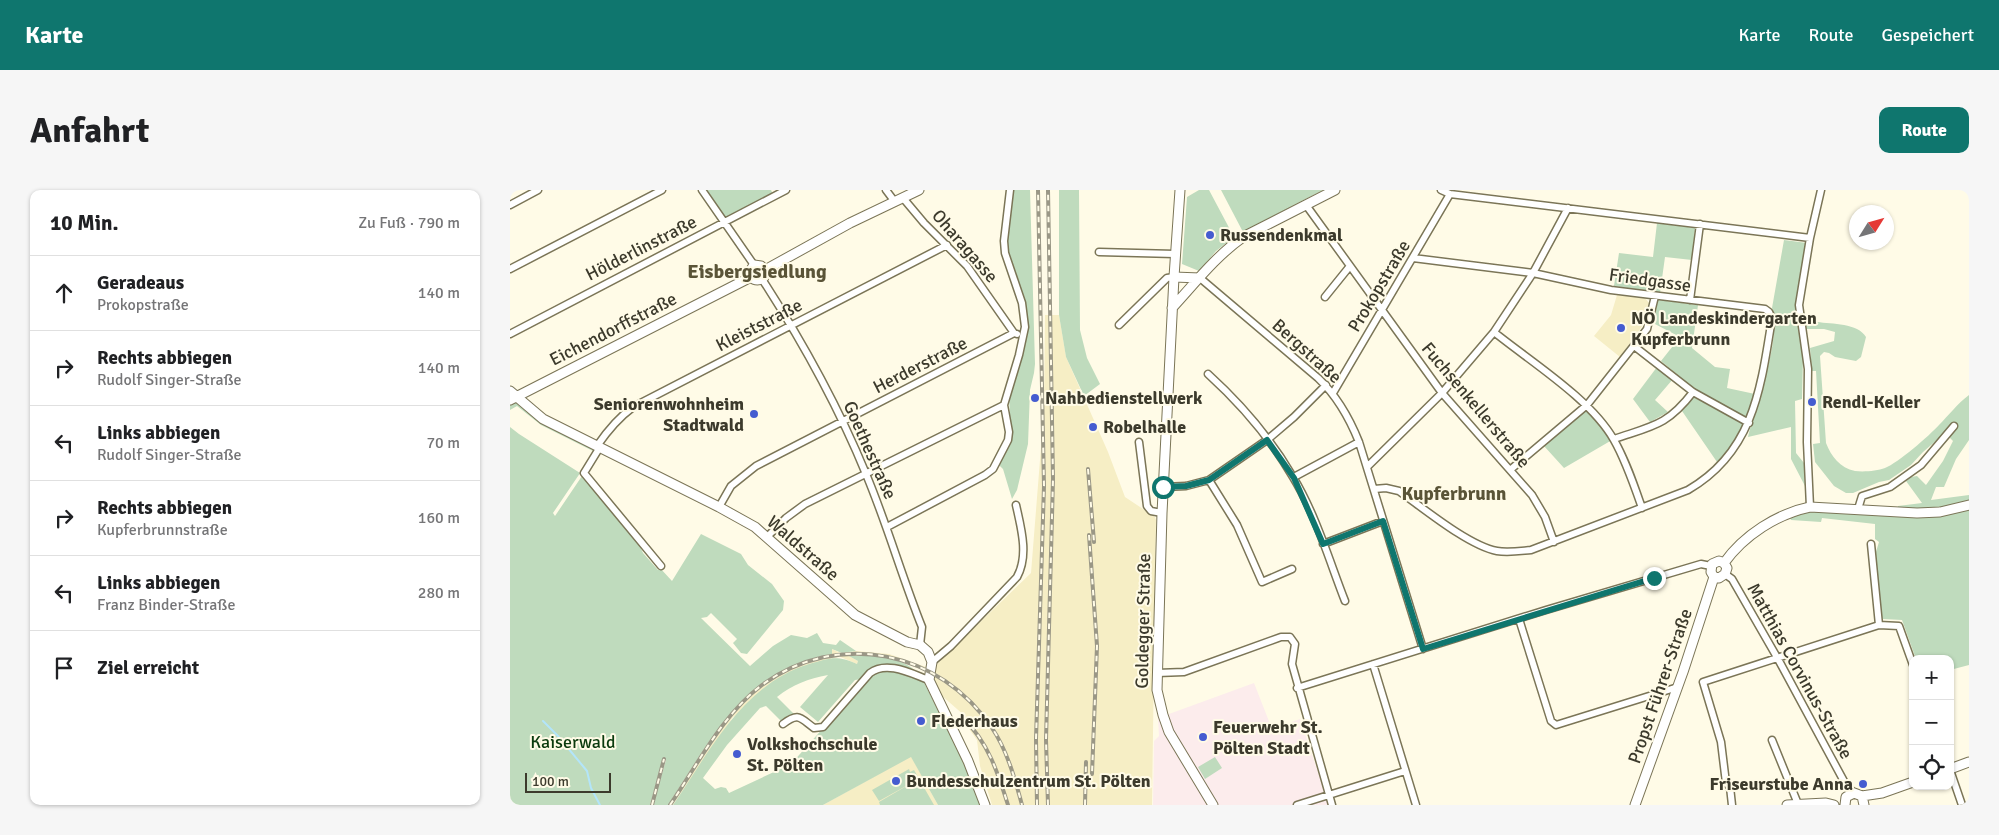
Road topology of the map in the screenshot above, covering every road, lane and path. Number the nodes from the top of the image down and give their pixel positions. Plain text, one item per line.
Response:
1 (538, 190) edge
2 (662, 190) edge
3 (702, 190) edge
4 (786, 190) edge
5 (886, 190) edge
6 (919, 190) edge
7 (1010, 190) edge
8 (1180, 190) edge
9 (1334, 190) edge
10 (1441, 190) edge
11 (1821, 190) edge
12 (1450, 194) junction
13 (899, 200) junction
14 (510, 205) edge
15 (1306, 205) junction
16 (1568, 208) junction
17 (724, 222) junction
18 (1700, 224) junction
19 (1810, 238) junction
20 (947, 245) junction
21 (1099, 252) dead end
22 (1175, 254) junction
23 (1412, 258) junction
24 (754, 265) junction
25 (1350, 266) junction
26 (510, 269) edge
27 (1533, 273) junction
28 (764, 274) junction
29 (751, 277) junction
30 (1200, 278) junction
31 (1174, 282) junction
32 (1193, 286) junction
33 (1655, 296) junction
34 (1325, 297) dead end
35 (1690, 300) junction
36 (1172, 308) junction
37 (1382, 309) junction
38 (1119, 325) dead end
39 (792, 326) junction
40 (1494, 332) junction
41 (1014, 333) junction
42 (510, 334) edge
43 (1022, 336) junction
44 (1634, 346) junction
45 (1208, 374) dead end
46 (1326, 385) junction
47 (1692, 392) junction
48 (1333, 393) junction
49 (1442, 393) junction
50 (512, 396) edge
51 (1004, 405) junction
52 (1587, 405) junction
53 (842, 421) junction
54 (1749, 423) junction
55 (1954, 426) dead end
56 (1614, 439) junction
57 (1267, 440) junction
58 (1139, 442) dead end
59 (1359, 442) junction
60 (599, 447) junction
61 (1367, 467) junction
62 (1510, 470) junction
63 (866, 473) junction
64 (1294, 478) junction
65 (1209, 480) junction
66 (1163, 487) junction
67 (1374, 489) junction
68 (1016, 505) dead end
69 (1969, 505) edge
70 (719, 507) junction
71 (1810, 507) junction
72 (1642, 508) junction
73 (1858, 509) junction
74 (1162, 513) junction
75 (1383, 521) junction
76 (887, 527) junction
77 (767, 537) junction
78 (1554, 542) junction
79 (1323, 544) junction
80 (1871, 544) dead end
81 (1724, 563) junction
82 (661, 566) dead end
83 (1711, 566) junction
84 (1292, 569) dead end
85 (1725, 574) junction
86 (1714, 577) junction
87 (1345, 601) dead end
88 (1518, 620) junction
89 (1879, 625) junction
90 (920, 645) junction
91 (1423, 649) junction
92 (1909, 655) edge
93 (1778, 658) junction
94 (932, 662) junction
95 (1373, 664) junction
96 (1157, 673) junction
97 (929, 680) junction
98 (1678, 687) junction
99 (1297, 688) junction
100 (783, 724) dead end
101 (1772, 740) dead end
102 (1969, 762) edge
103 (1954, 768) edge
104 (1405, 771) junction
105 (1954, 782) edge
106 (1909, 783) edge
107 (1329, 795) junction
108 (1855, 799) edge
109 (1798, 804) edge
110 (1830, 804) edge
111 (985, 805) edge
112 (1213, 805) edge
113 (1297, 805) edge
114 (1332, 805) edge
115 (1416, 805) edge
116 (1636, 805) edge
117 (1732, 805) edge
118 (1787, 805) edge
119 (1962, 805) edge

1 - 14 street
2 - 26 street
3 - 17 street
4 - 17 street, Hölderlinstraße
5 - 13 street, Oharagasse
6 - 13 street
7 - 43 street
8 - 22 street, Goldegger Straße
9 - 15 street
10 - 12 street
11 - 19 street
12 - 16 street
12 - 23 street, Prokopstraße
13 - 20 street, Oharagasse
13 - 28 street
15 - 25 street, Fuchsenkellerstraße
15 - 30 street
16 - 18 street
16 - 27 street
17 - 24 street
17 - 42 street, Hölderlinstraße
18 - 19 street
18 - 35 street
19 - 71 street
20 - 39 street, Kleiststraße
20 - 41 street, Oharagasse
21 - 22 street
22 - 31 street, Goldegger Straße
23 - 27 street, Friedgasse
23 - 37 street, Prokopstraße
24 - 28 street
24 - 29 street
25 - 34 street
25 - 37 street, Fuchsenkellerstraße
27 - 33 street, Friedgasse
27 - 40 street
28 - 29 street
28 - 39 street, Goethestraße
29 - 50 street, Eichendorffstraße
30 - 31 street
30 - 32 street
30 - 46 street, Bergstraße
31 - 32 street
31 - 36 street, Goldegger Straße
31 - 38 street
32 - 36 street
33 - 35 street, Friedgasse
33 - 44 street
35 - 54 street, Friedgasse
36 - 66 street, Goldegger Straße
37 - 48 street, Prokopstraße
37 - 49 street, Fuchsenkellerstraße
39 - 53 street, Goethestraße
39 - 60 street, Kleiststraße
40 - 49 street
40 - 52 street
41 - 43 street
41 - 53 street, Herderstraße
43 - 51 street
44 - 47 street
44 - 52 street
45 - 57 street
46 - 48 street, Bergstraße
46 - 57 street
47 - 54 street
47 - 56 street
48 - 59 street, Bergstraße
49 - 61 street
49 - 62 street, Fuchsenkellerstraße
50 - 60 street, Waldstraße
51 - 63 street
51 - 76 street
52 - 56 street
52 - 62 street
53 - 63 street, Goethestraße
53 - 70 street, Herderstraße
54 - 72 street
55 - 73 street
56 - 72 street
57 - 64 street
57 - 65 street
58 - 74 street
59 - 61 street, Bergstraße
59 - 64 street
60 - 70 street, Waldstraße
60 - 82 street, Kleiststraße
61 - 67 street, Bergstraße
62 - 78 street, Fuchsenkellerstraße
63 - 76 street, Goethestraße
63 - 77 street
64 - 79 street
65 - 66 street
65 - 84 street
66 - 74 street, Goldegger Straße
67 - 75 street, Bergstraße
67 - 78 street
68 - 94 street
69 - 73 street
70 - 77 street, Waldstraße
71 - 73 street
71 - 81 street
72 - 78 street
74 - 96 street, Goldegger Straße
75 - 79 street
75 - 91 street, Bergstraße
76 - 90 street, Goethestraße
77 - 90 street, Waldstraße
79 - 87 street
80 - 89 street
81 - 83 street
81 - 85 street
83 - 86 street
83 - 88 street
85 - 86 street
85 - 93 street, Matthias Corvinus-Straße
86 - 98 street, Propst Führer-Straße
88 - 91 street
88 - 98 street
89 - 92 street
89 - 93 street
90 - 94 street
91 - 95 street
93 - 108 street, Matthias Corvinus-Straße
93 - 117 street
94 - 97 street
95 - 99 street
95 - 104 street
96 - 99 street
96 - 112 street, Goldegger Straße
97 - 100 street
97 - 111 street
98 - 116 street, Propst Führer-Straße
99 - 107 street
101 - 109 street
102 - 103 street
104 - 107 street
104 - 115 street
105 - 119 street
106 - 108 street
107 - 113 street
107 - 114 street
108 - 110 street
109 - 110 street
109 - 118 street

